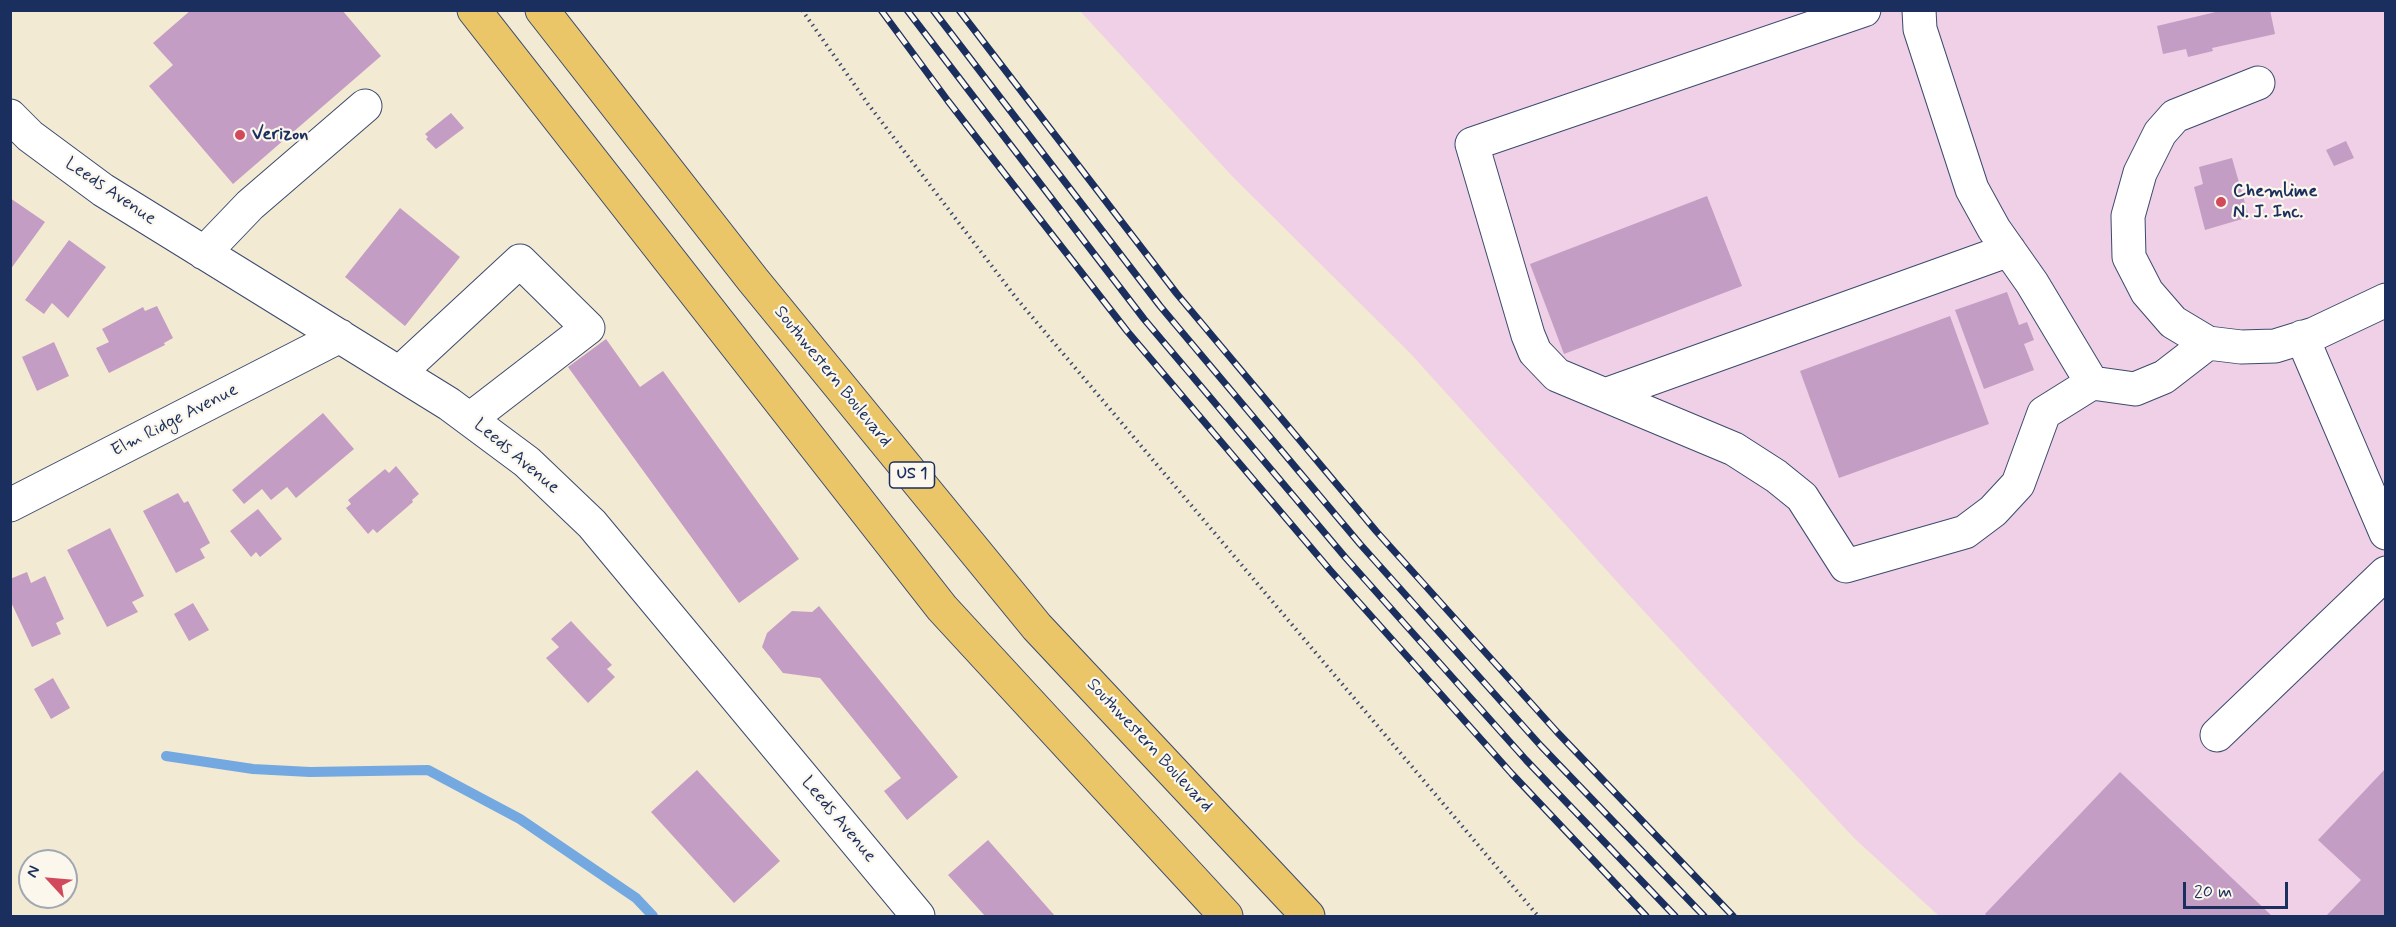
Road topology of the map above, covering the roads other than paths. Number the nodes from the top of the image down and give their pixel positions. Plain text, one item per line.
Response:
1 (474, 10) edge
2 (542, 10) edge
3 (1864, 10) edge
4 (1919, 10) edge
5 (2258, 84) dead end
6 (365, 106) dead end
7 (10, 116) edge
8 (2009, 250) junction
9 (204, 253) junction
10 (2385, 300) edge
11 (340, 336) junction
12 (2302, 338) junction
13 (2208, 343) junction
14 (399, 373) junction
15 (2092, 383) junction
16 (1605, 395) junction
17 (470, 419) junction
18 (10, 505) edge
19 (2385, 533) edge
20 (2385, 573) edge
21 (2217, 735) dead end
22 (918, 916) edge
23 (1226, 916) edge
24 (1308, 916) edge

1 - 23 main road
2 - 24 main road, Southwestern Boulevard / US 1
3 - 16 street
4 - 8 street
5 - 13 street
6 - 9 street
7 - 9 street, Leeds Avenue
8 - 15 street
8 - 16 street
9 - 11 street, Leeds Avenue
10 - 12 street
11 - 14 street, Leeds Avenue
11 - 18 street, Elm Ridge Avenue
12 - 13 street
12 - 19 street
13 - 15 street
14 - 17 street, Leeds Avenue
14 - 17 street
15 - 16 street
17 - 22 street, Leeds Avenue
20 - 21 street

